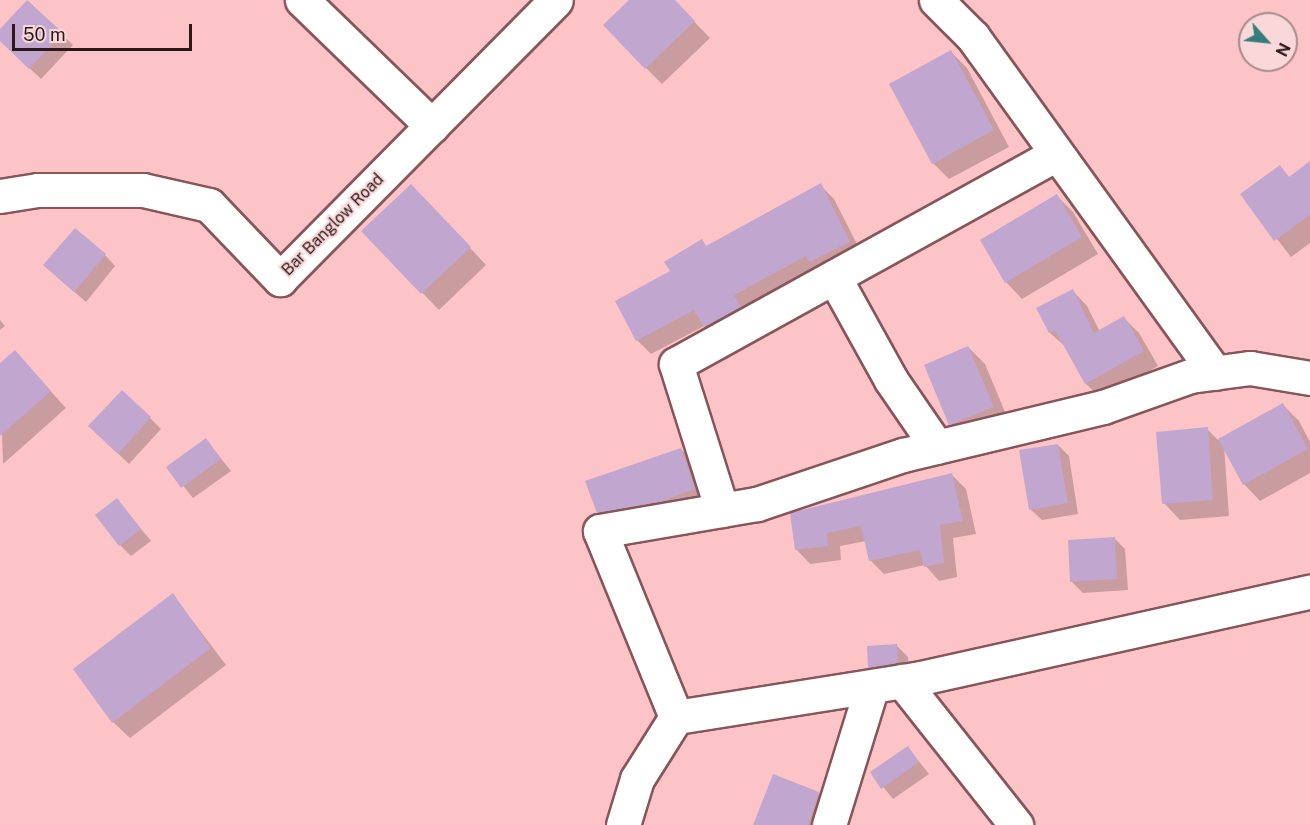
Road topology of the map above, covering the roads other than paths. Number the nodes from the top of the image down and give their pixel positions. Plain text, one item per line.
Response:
1 (302, 0) edge
2 (556, 0) edge
3 (936, 0) edge
4 (432, 126) junction
5 (1056, 154) junction
6 (0, 195) edge
7 (834, 277) junction
8 (1215, 373) junction
9 (1310, 378) edge
10 (937, 447) junction
11 (722, 510) junction
12 (1310, 592) edge
13 (887, 683) junction
14 (676, 717) junction
15 (623, 825) edge
16 (829, 825) edge
17 (1016, 825) edge

1 - 4 street
2 - 4 street, Bar Banglow Road
3 - 5 street
4 - 6 street, Bar Banglow Road
5 - 7 street
5 - 8 street
7 - 10 street
7 - 11 street
8 - 9 street
8 - 10 street
10 - 11 street
11 - 14 street
12 - 13 street
13 - 14 street
13 - 16 street
13 - 17 street
14 - 15 street

